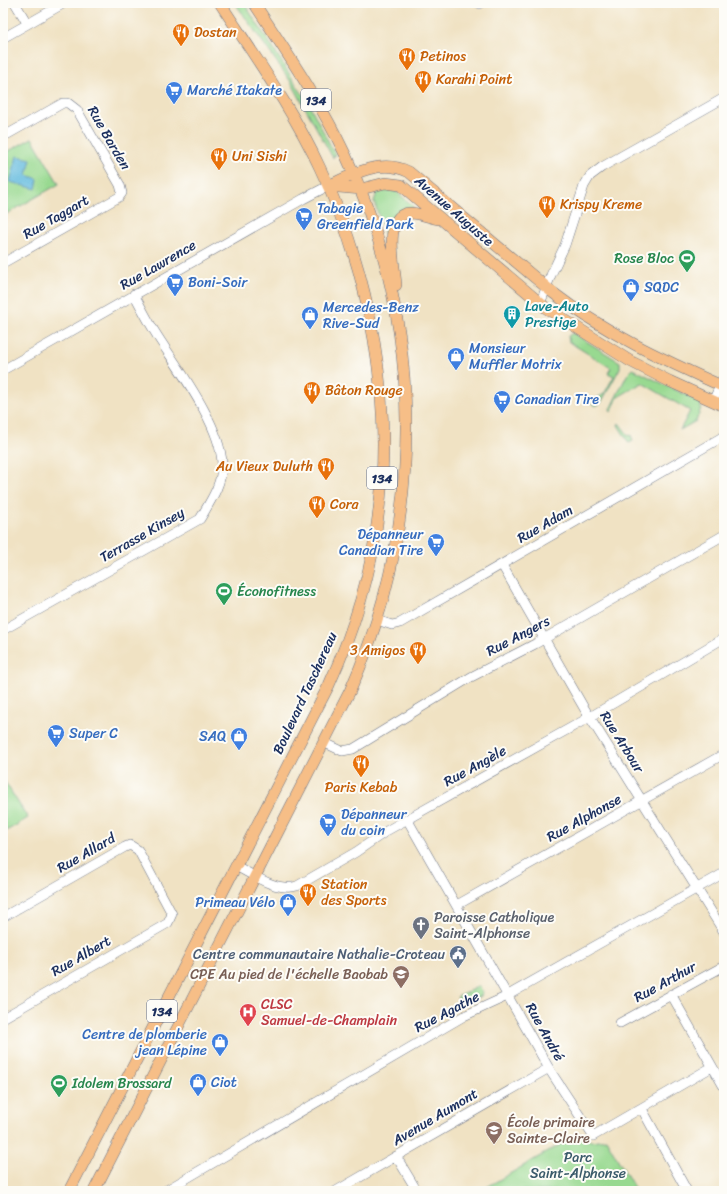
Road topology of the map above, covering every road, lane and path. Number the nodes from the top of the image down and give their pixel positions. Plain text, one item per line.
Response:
1 (15, 3) edge
2 (220, 3) edge
3 (254, 3) edge
4 (61, 4) dead end
5 (27, 23) junction
6 (3, 38) edge
7 (724, 98) edge
8 (3, 133) edge
9 (354, 174) junction
10 (328, 186) junction
11 (361, 189) junction
12 (122, 193) joint
13 (439, 219) junction
14 (3, 264) edge
15 (546, 287) junction
16 (134, 294) junction
17 (540, 304) junction
18 (401, 344) junction
19 (3, 370) edge
20 (723, 383) edge
21 (719, 403) edge
22 (724, 436) edge
23 (724, 535) edge
24 (502, 565) junction
25 (377, 620) junction
26 (3, 630) edge
27 (724, 638) edge
28 (545, 639) junction
29 (590, 717) junction
30 (325, 743) junction
31 (724, 754) edge
32 (643, 801) junction
33 (407, 820) junction
34 (236, 866) junction
35 (724, 873) edge
36 (256, 876) junction
37 (697, 889) junction
38 (457, 905) junction
39 (3, 917) edge
40 (172, 917) joint
41 (724, 932) edge
42 (724, 966) edge
43 (670, 994) junction
44 (508, 995) junction
45 (3, 1018) edge
46 (620, 1023) dead end
47 (712, 1067) junction
48 (549, 1068) junction
49 (724, 1087) edge
50 (642, 1109) junction
51 (396, 1156) junction
52 (69, 1191) edge
53 (94, 1191) edge
54 (165, 1191) edge
55 (336, 1191) edge
56 (417, 1191) edge
57 (687, 1191) edge

1 - 5 street
2 - 10 main road, Boulevard Taschereau / 134
3 - 9 main road, 134
4 - 5 street
5 - 6 street
7 - 15 street
8 - 12 street, Rue Barden
9 - 10 main road, Avenue Auguste
9 - 11 main road, 134
9 - 15 main road, Avenue Auguste
10 - 11 main road, Avenue Auguste
10 - 16 street, Rue Lawrence
10 - 34 main road, Boulevard Taschereau / 134
11 - 13 main road, Avenue Auguste
11 - 18 main road, 134
12 - 14 street, Rue Taggart
13 - 17 main road, Avenue Auguste
13 - 18 main road
15 - 17 street
15 - 20 main road, Avenue Auguste
16 - 19 street, Rue Lawrence
16 - 26 street, Terrasse Kinsey
17 - 21 main road, Avenue Auguste
18 - 25 main road, 134
20 - 21 street
22 - 24 street, Rue Adam
23 - 28 street, Rue Angers
24 - 25 street, Rue Adam
24 - 28 street, Rue Arbour
25 - 30 main road, 134
27 - 29 street, Rue Angèle
28 - 29 street, Rue Arbour
28 - 30 street, Rue Angers
29 - 32 street, Rue Arbour
29 - 33 street, Rue Angèle
30 - 36 main road, 134
31 - 32 street, Rue Alphonse
32 - 37 street, Rue Arbour
32 - 38 street, Rue Alphonse
33 - 36 street, Rue Angèle
33 - 38 street, Rue André
34 - 36 street, Rue Angèle
34 - 52 main road, Boulevard Taschereau / 134
35 - 37 street, Rue Agathe
36 - 53 main road, 134
37 - 41 street, Rue Arbour
37 - 44 street, Rue Agathe
38 - 44 street, Rue André
39 - 40 street, Rue Allard
40 - 45 street, Rue Albert
42 - 43 street, Rue Arthur
43 - 46 street, Rue Arthur
43 - 47 street
44 - 48 street, Rue André
44 - 54 street, Rue Agathe
47 - 49 street
47 - 50 street, Rue André
48 - 50 street, Rue André
48 - 51 street, Avenue Aumont
50 - 57 street
51 - 55 street, Avenue Aumont
51 - 56 street

